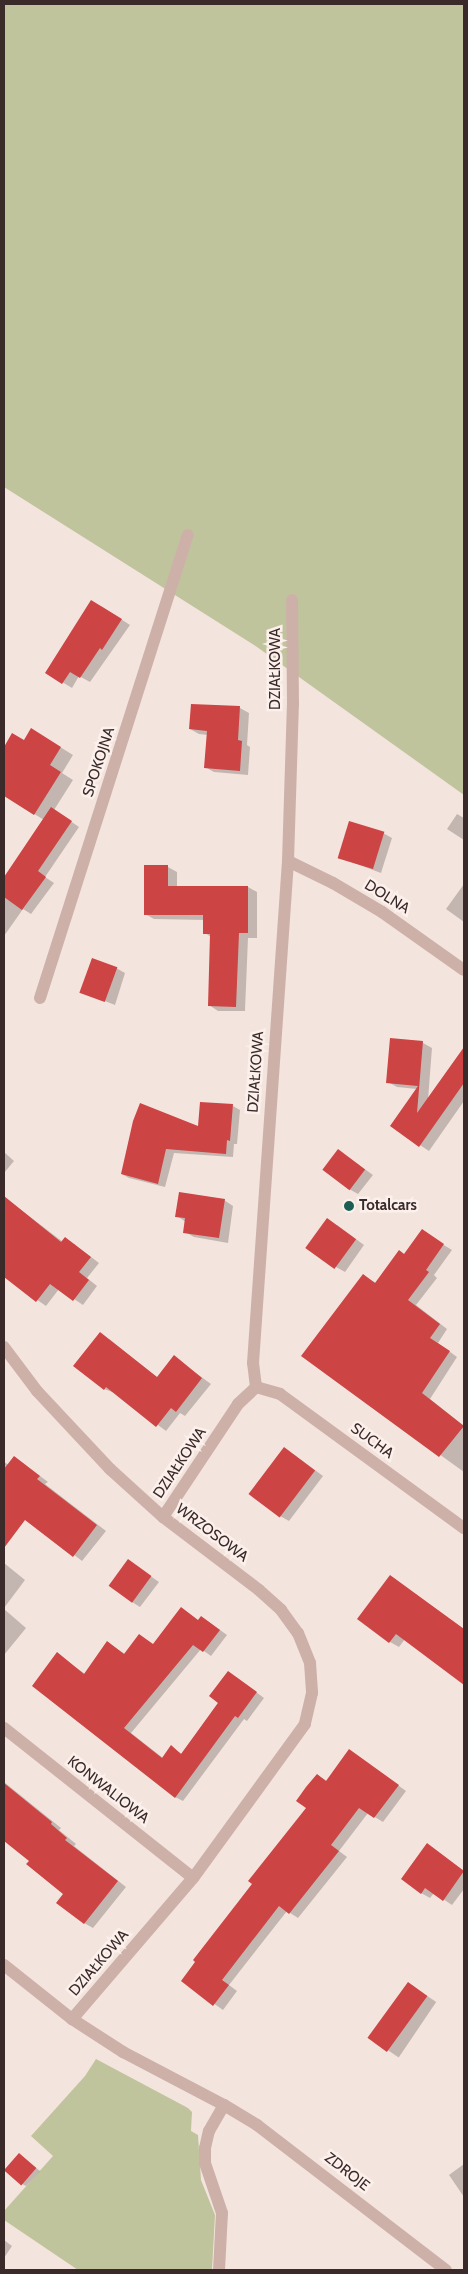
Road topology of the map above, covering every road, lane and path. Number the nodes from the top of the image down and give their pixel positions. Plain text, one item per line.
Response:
1 (188, 535) dead end
2 (292, 600) dead end
3 (288, 861) junction
4 (464, 970) edge
5 (40, 998) dead end
6 (4, 1347) edge
7 (256, 1387) junction
8 (163, 1517) junction
9 (464, 1528) edge
10 (312, 1693) joint
11 (4, 1728) edge
12 (193, 1878) junction
13 (4, 1966) edge
14 (72, 2019) junction
15 (224, 2104) junction
16 (219, 2270) edge
17 (446, 2270) edge

1 - 5 street, SPOKOJNA
2 - 3 street, DZIAŁKOWA
3 - 4 street, DOLNA
3 - 7 street, DZIAŁKOWA
6 - 8 street, WRZOSOWA
7 - 8 street, DZIAŁKOWA
7 - 9 street, SUCHA
8 - 10 street, WRZOSOWA
10 - 12 street, DZIAŁKOWA
11 - 12 street, KONWALIOWA
12 - 14 street, DZIAŁKOWA
13 - 14 street
14 - 15 street, DZIAŁKOWA
15 - 16 street
15 - 17 street, ZDROJE

